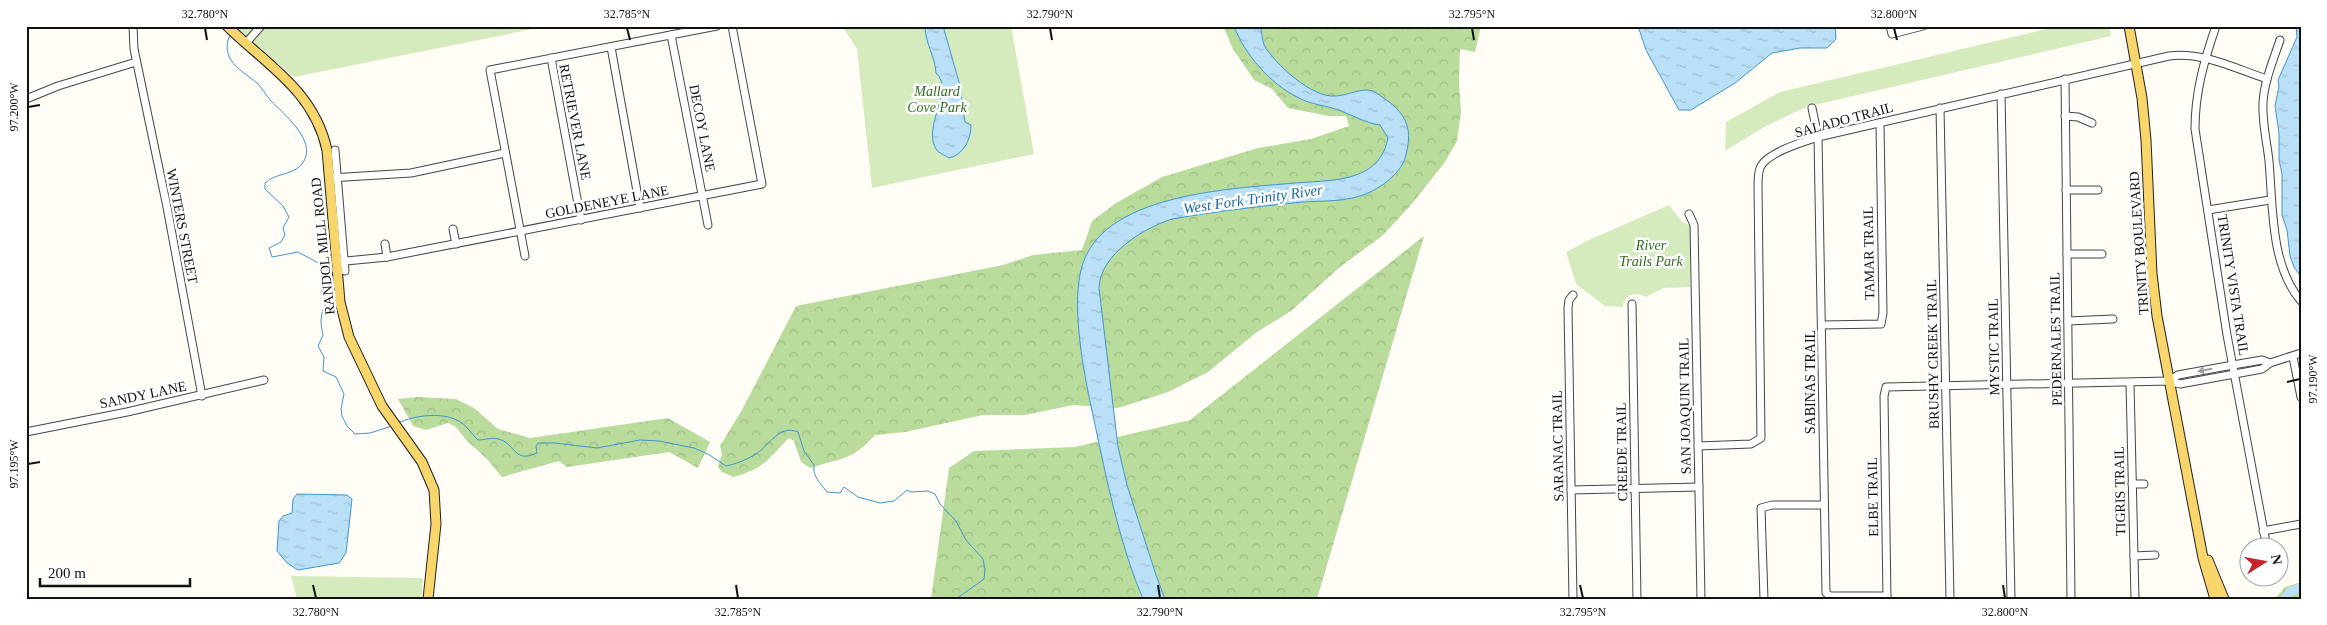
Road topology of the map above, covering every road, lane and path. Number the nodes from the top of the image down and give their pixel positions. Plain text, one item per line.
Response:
1 (134, 26) edge
2 (261, 26) edge
3 (717, 26) edge
4 (732, 26) edge
5 (1923, 26) edge
6 (2129, 26) edge
7 (2216, 26) edge
8 (228, 27) edge
9 (1891, 30) edge
10 (671, 35) junction
11 (2280, 40) dead end
12 (246, 43) junction
13 (611, 46) junction
14 (551, 58) junction
15 (2205, 58) junction
16 (136, 62) junction
17 (2136, 62) junction
18 (2065, 79) junction
19 (2267, 79) junction
20 (2002, 94) junction
21 (26, 99) edge
22 (1812, 108) dead end
23 (1940, 108) junction
24 (2065, 116) junction
25 (1880, 123) junction
26 (2092, 124) dead end
27 (1818, 137) junction
28 (336, 150) dead end
29 (505, 154) junction
30 (334, 177) junction
31 (2066, 190) junction
32 (2098, 190) dead end
33 (702, 196) junction
34 (2270, 200) junction
35 (640, 208) junction
36 (2208, 210) junction
37 (1689, 214) dead end
38 (581, 220) junction
39 (708, 225) dead end
40 (453, 229) dead end
41 (520, 231) junction
42 (384, 244) dead end
43 (456, 244) junction
44 (2067, 254) junction
45 (2102, 254) dead end
46 (525, 256) dead end
47 (387, 257) junction
48 (340, 262) junction
49 (345, 271) dead end
50 (1574, 295) dead end
51 (2301, 301) edge
52 (1632, 304) dead end
53 (2113, 319) dead end
54 (2068, 322) junction
55 (1822, 325) junction
56 (2301, 353) edge
57 (2293, 357) junction
58 (2270, 363) junction
59 (2233, 365) junction
60 (2235, 374) junction
61 (264, 380) dead end
62 (2169, 381) junction
63 (2130, 383) junction
64 (2007, 384) junction
65 (2069, 384) junction
66 (1946, 385) junction
67 (202, 396) junction
68 (2301, 397) edge
69 (26, 432) edge
70 (1698, 446) junction
71 (2132, 484) junction
72 (2144, 484) dead end
73 (1699, 487) junction
74 (1636, 488) junction
75 (1571, 490) junction
76 (1823, 505) junction
77 (2301, 524) edge
78 (2263, 531) junction
79 (2265, 538) edge
80 (2202, 545) junction
81 (2156, 555) dead end
82 (2134, 556) junction
83 (1887, 597) edge
84 (428, 599) edge
85 (1573, 599) edge
86 (1637, 599) edge
87 (1701, 599) edge
88 (1764, 599) edge
89 (1950, 599) edge
90 (2011, 599) edge
91 (2072, 599) edge
92 (2135, 599) edge
93 (2215, 599) edge
94 (2224, 599) edge

1 - 16 street, WINTERS STREET
2 - 12 street
3 - 10 street
4 - 33 street, GOLDENEYE LANE
5 - 9 street
6 - 17 main road, TRINITY BOULEVARD
7 - 15 street, TRINITY VISTA TRAIL
8 - 12 main road, RANDOL MILL ROAD
10 - 13 street
10 - 33 street, DECOY LANE
11 - 19 street
12 - 30 main road, RANDOL MILL ROAD
13 - 14 street
13 - 35 street
14 - 29 street
14 - 38 street, RETRIEVER LANE
15 - 17 street, SALADO TRAIL
15 - 19 street, SALADO TRAIL
15 - 36 street, TRINITY VISTA TRAIL
16 - 21 street
16 - 67 street, WINTERS STREET
17 - 18 street, SALADO TRAIL
17 - 62 main road, TRINITY BOULEVARD
18 - 20 street, SALADO TRAIL
18 - 24 street, PEDERNALES TRAIL
19 - 34 street
20 - 23 street, SALADO TRAIL
20 - 64 street, MYSTIC TRAIL
22 - 27 street, SABINAS TRAIL
23 - 25 street, SALADO TRAIL
23 - 66 street, BRUSHY CREEK TRAIL
24 - 26 street
24 - 31 street, PEDERNALES TRAIL
25 - 27 street, SALADO TRAIL
25 - 55 street, TAMAR TRAIL
27 - 55 street, SABINAS TRAIL
27 - 70 street, SALADO TRAIL
28 - 30 street, RANDOL MILL ROAD
29 - 30 street
29 - 41 street
30 - 48 main road, RANDOL MILL ROAD
31 - 32 street
31 - 44 street, PEDERNALES TRAIL
33 - 35 street, GOLDENEYE LANE
33 - 39 street, DECOY LANE
34 - 36 street
34 - 51 street
35 - 38 street, GOLDENEYE LANE
36 - 59 street, TRINITY VISTA TRAIL
37 - 70 street, SAN JOAQUIN TRAIL
38 - 41 street, GOLDENEYE LANE
40 - 43 street
41 - 43 street, GOLDENEYE LANE
41 - 46 street
42 - 47 street
43 - 47 street, GOLDENEYE LANE
44 - 45 street
44 - 54 street, PEDERNALES TRAIL
47 - 48 street, GOLDENEYE LANE
48 - 49 street, RANDOL MILL ROAD
48 - 84 main road, RANDOL MILL ROAD
50 - 75 street, SARANAC TRAIL
52 - 74 street, CREEDE TRAIL
53 - 54 street
54 - 65 street, PEDERNALES TRAIL
55 - 76 street, SABINAS TRAIL
56 - 57 street
57 - 58 street
57 - 68 street
58 - 59 street
58 - 60 street
59 - 60 street, TRINITY VISTA TRAIL
59 -> 62 street
60 - 62 street
60 - 78 street, TRINITY VISTA TRAIL
61 - 67 street, SANDY LANE
62 - 63 street
62 - 80 main road, TRINITY BOULEVARD
63 - 65 street
63 - 71 street, TIGRIS TRAIL
64 - 65 street
64 - 66 street
64 - 90 street, MYSTIC TRAIL
65 - 91 street, PEDERNALES TRAIL
66 - 83 street, ELBE TRAIL
66 - 89 street, BRUSHY CREEK TRAIL
67 - 69 street, SANDY LANE
70 - 73 street, SAN JOAQUIN TRAIL
71 - 72 street
71 - 82 street, TIGRIS TRAIL
73 - 74 street
73 - 87 street, SAN JOAQUIN TRAIL
74 - 75 street
74 - 86 street, CREEDE TRAIL
75 - 85 street, SARANAC TRAIL
76 - 83 street, SABINAS TRAIL
76 - 88 street
77 - 78 street
78 - 79 street, TRINITY VISTA TRAIL
80 - 93 main road, TRINITY BOULEVARD
80 - 94 main road, TRINITY BOULEVARD
81 - 82 street
82 - 92 street, TIGRIS TRAIL

